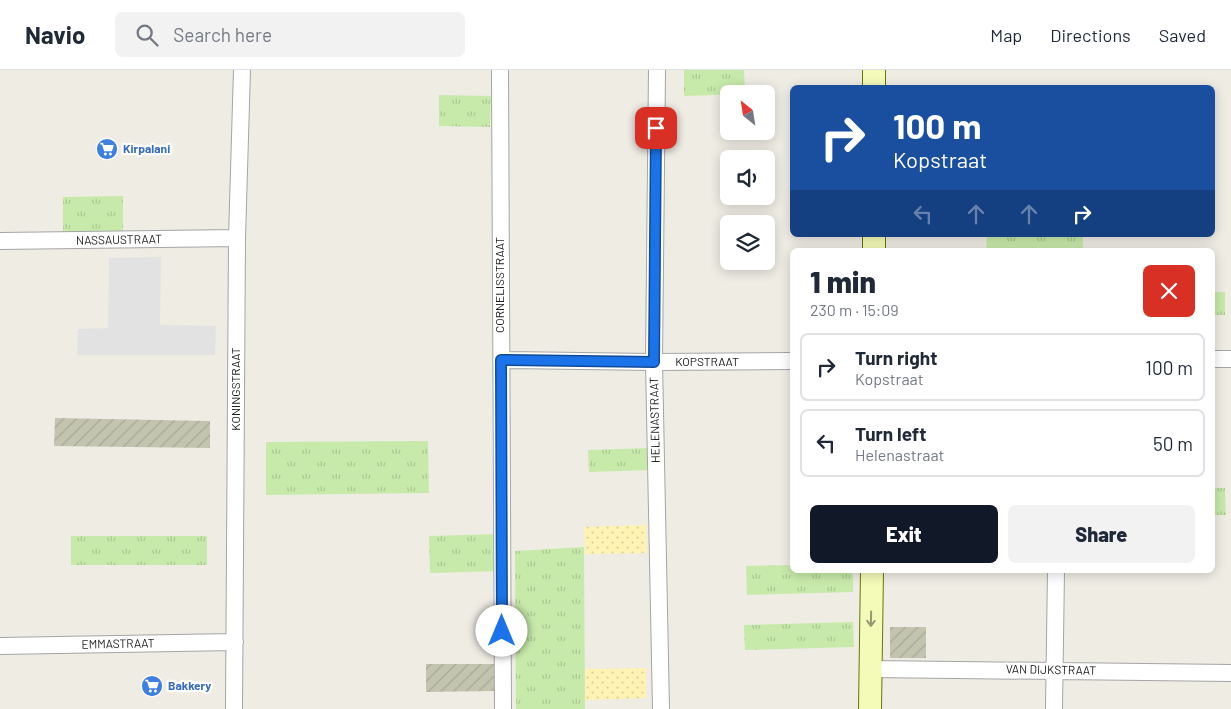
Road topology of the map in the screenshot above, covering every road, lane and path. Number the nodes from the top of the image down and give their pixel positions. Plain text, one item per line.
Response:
1 (242, 70) edge
2 (500, 70) edge
3 (657, 70) edge
4 (874, 70) edge
5 (874, 85) edge
6 (237, 238) junction
7 (0, 241) edge
8 (1215, 359) edge
9 (1231, 359) edge
10 (501, 360) junction
11 (790, 361) edge
12 (654, 362) junction
13 (872, 573) edge
14 (1056, 573) edge
15 (235, 642) junction
16 (0, 646) edge
17 (870, 669) junction
18 (1054, 670) junction
19 (1231, 673) edge
20 (234, 709) edge
21 (503, 709) edge
22 (661, 709) edge
23 (870, 709) edge
24 (1054, 709) edge

1 - 6 street, KONINGSTRAAT
2 - 10 street, CORNELISSTRAAT
3 - 12 street, HELENASTRAAT
4 - 5 main road
6 - 7 street, NASSAUSTRAAT
6 - 15 street, KONINGSTRAAT
8 - 9 street
10 - 12 street, KOPSTRAAT
10 - 21 street, CORNELISSTRAAT
11 - 12 street, KOPSTRAAT
12 - 22 street, HELENASTRAAT
13 -> 17 main road
14 - 18 street
15 - 16 street, EMMASTRAAT
15 - 20 street, KONINGSTRAAT
17 - 18 street, VAN DIJKSTRAAT
17 - 23 main road
18 - 19 street, VAN DIJKSTRAAT
18 - 24 street

